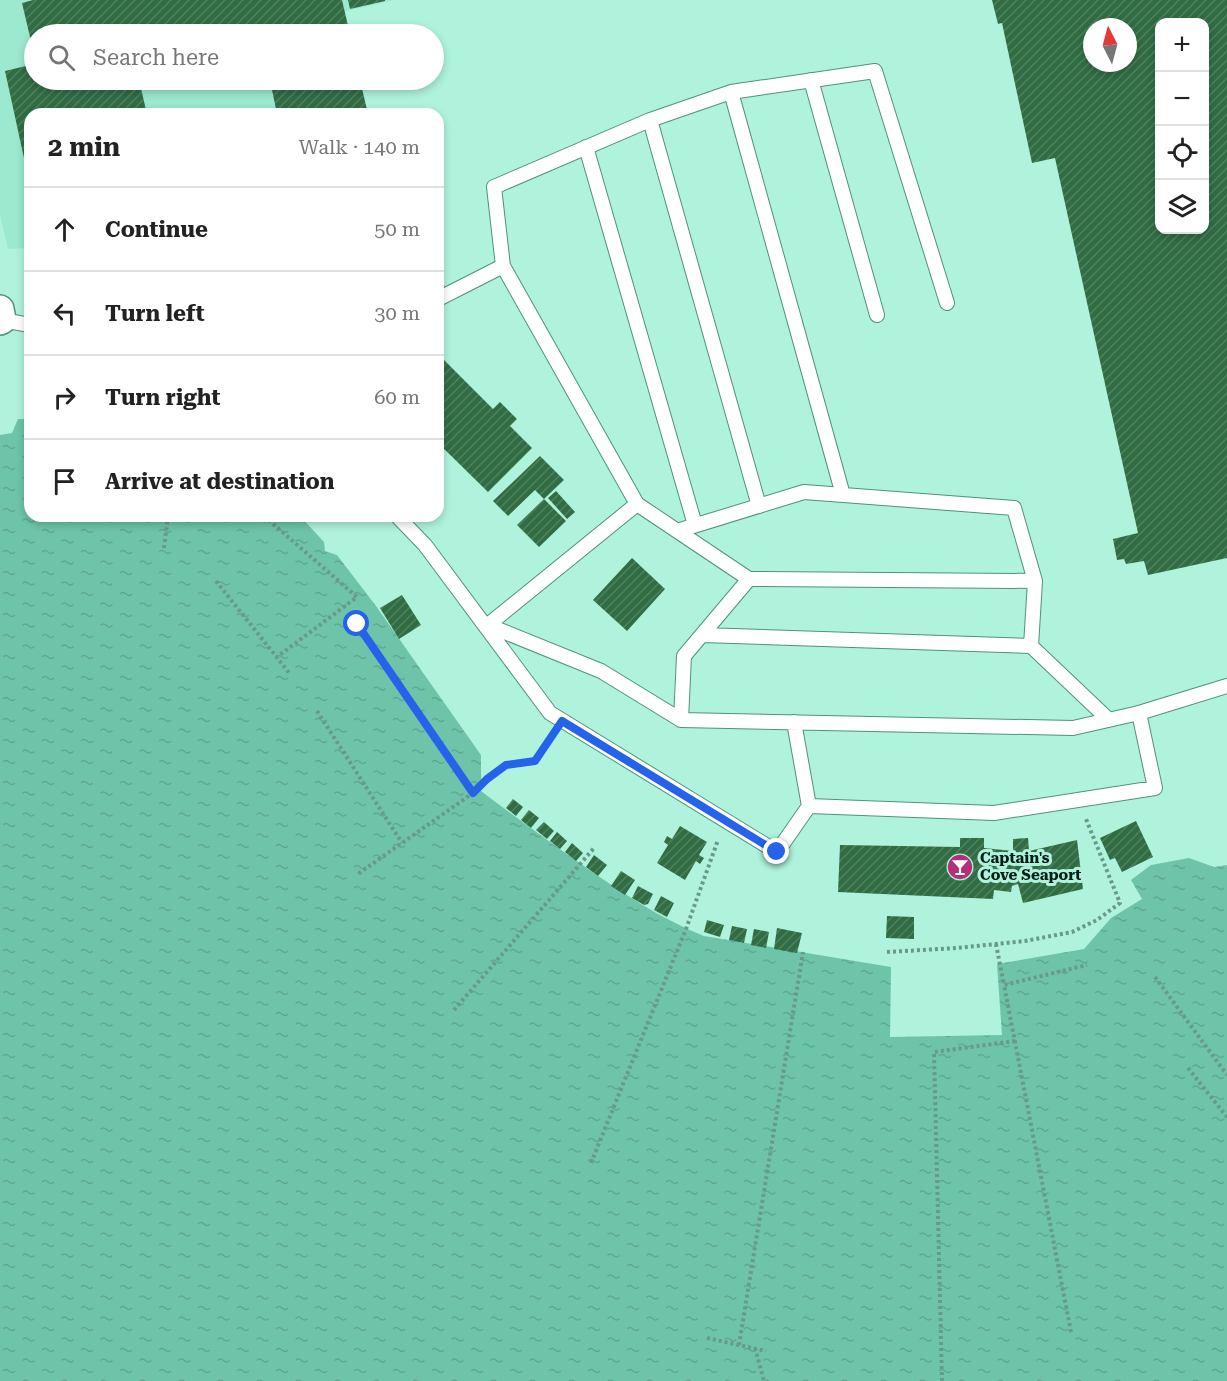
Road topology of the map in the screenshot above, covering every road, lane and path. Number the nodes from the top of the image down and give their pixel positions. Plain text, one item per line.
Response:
1 (811, 80) junction
2 (731, 92) junction
3 (650, 120) junction
4 (586, 147) junction
5 (502, 266) junction
6 (444, 296) edge
7 (947, 303) dead end
8 (877, 315) dead end
9 (1, 316) edge
10 (24, 323) edge
11 (843, 495) junction
12 (637, 504) junction
13 (759, 506) junction
14 (167, 522) edge
15 (271, 522) edge
16 (403, 522) edge
17 (695, 525) junction
18 (677, 531) junction
19 (164, 548) dead end
20 (749, 579) junction
21 (216, 581) dead end
22 (1035, 581) junction
23 (357, 624) dead end
24 (485, 624) junction
25 (702, 635) junction
26 (1031, 646) junction
27 (277, 657) junction
28 (290, 674) dead end
29 (1227, 686) edge
30 (317, 711) dead end
31 (1139, 713) junction
32 (681, 720) junction
33 (1109, 720) junction
34 (562, 721) junction
35 (794, 722) junction
36 (473, 793) junction
37 (1078, 800) junction
38 (809, 806) junction
39 (725, 820) junction
40 (402, 843) junction
41 (594, 848) dead end
42 (358, 874) dead end
43 (996, 944) junction
44 (887, 951) dead end
45 (803, 952) dead end
46 (1087, 965) dead end
47 (1155, 977) dead end
48 (1004, 985) junction
49 (454, 1010) dead end
50 (1014, 1041) junction
51 (1188, 1068) dead end
52 (1227, 1075) edge
53 (1227, 1117) edge
54 (591, 1163) dead end
55 (1071, 1332) dead end
56 (707, 1338) dead end
57 (740, 1345) junction
58 (755, 1348) junction
59 (766, 1351) dead end
60 (764, 1381) edge
61 (942, 1381) edge

1 - 2 lane
1 - 7 lane
1 - 8 lane
2 - 3 lane
2 - 11 lane
3 - 4 lane
3 - 13 lane
4 - 5 lane
4 - 17 lane
5 - 6 lane
5 - 12 lane
9 - 10 lane
11 - 13 lane
11 - 22 lane
12 - 18 lane
12 - 24 lane
13 - 17 lane
14 - 19 path
15 - 27 path
16 - 24 lane
17 - 18 lane
18 - 20 lane
20 - 22 lane
20 - 25 lane
21 - 27 path
22 - 26 lane
23 - 36 path
24 - 32 lane
24 - 34 lane
25 - 26 lane
25 - 32 lane
26 - 33 lane
27 - 28 path
29 - 31 lane
30 - 40 path
31 - 33 lane
31 - 37 lane
32 - 35 lane
33 - 35 lane
34 - 36 path
34 - 39 lane
35 - 38 lane
36 - 40 path
37 - 38 lane
37 - 43 path
38 - 39 lane
39 - 54 path
40 - 42 path
41 - 49 path
43 - 44 path
43 - 48 path
45 - 57 path
46 - 48 path
47 - 52 path
48 - 50 path
50 - 55 path
50 - 61 path
51 - 53 path
56 - 57 path
57 - 58 path
58 - 59 path
58 - 60 path

